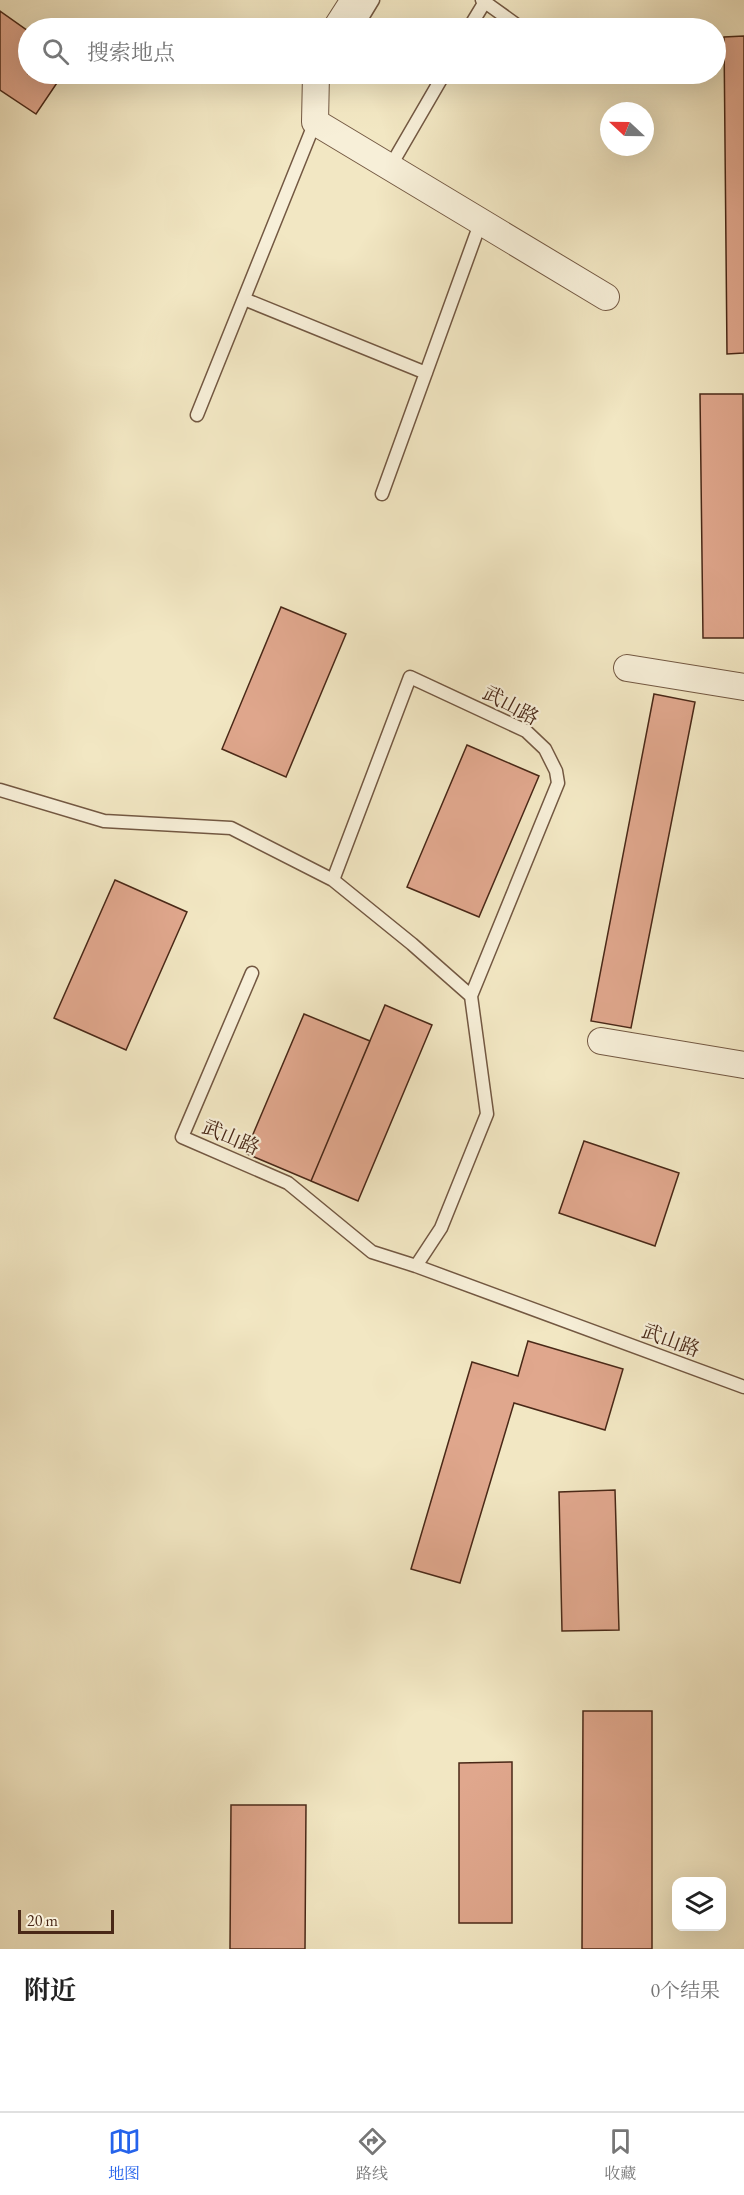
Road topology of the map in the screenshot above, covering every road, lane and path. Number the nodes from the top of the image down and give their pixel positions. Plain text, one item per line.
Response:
1 (354, 0) edge
2 (373, 0) edge
3 (484, 1) edge
4 (342, 18) edge
5 (362, 18) edge
6 (475, 18) edge
7 (507, 18) edge
8 (316, 84) edge
9 (326, 84) edge
10 (438, 84) edge
11 (315, 110) junction
12 (390, 167) junction
13 (481, 222) junction
14 (606, 297) dead end
15 (244, 299) junction
16 (426, 373) junction
17 (197, 415) dead end
18 (382, 494) dead end
19 (627, 668) dead end
20 (744, 687) edge
21 (0, 790) edge
22 (333, 880) junction
23 (252, 973) dead end
24 (471, 996) junction
25 (600, 1041) dead end
26 (744, 1065) edge
27 (416, 1266) junction
28 (744, 1387) edge

1 - 4 street
2 - 5 lane
3 - 6 lane
3 - 7 lane
8 - 11 street
9 - 11 lane
10 - 12 lane
11 - 12 street
11 - 15 lane
12 - 13 street
13 - 14 street
13 - 16 lane
15 - 16 lane
15 - 17 lane
16 - 18 lane
19 - 20 street
21 - 22 lane
22 - 24 lane
22 - 24 lane, 武山路
23 - 27 lane, 武山路
24 - 27 lane, 武山路
25 - 26 street
27 - 28 lane, 武山路

